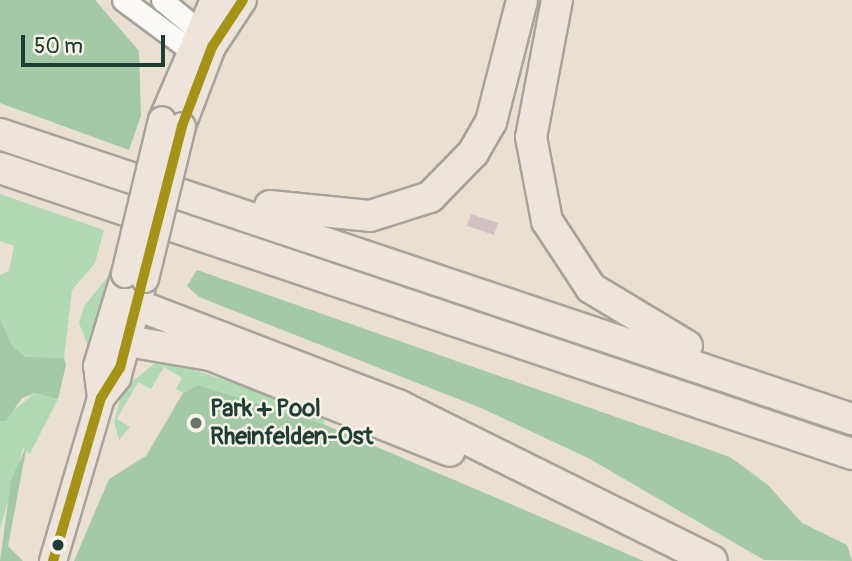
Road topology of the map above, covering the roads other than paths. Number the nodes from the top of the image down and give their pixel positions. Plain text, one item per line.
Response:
1 (123, 0) edge
2 (194, 0) edge
3 (214, 0) edge
4 (243, 0) edge
5 (522, 0) edge
6 (167, 2) edge
7 (558, 2) edge
8 (200, 42) junction
9 (0, 134) edge
10 (0, 167) edge
11 (122, 175) junction
12 (129, 304) junction
13 (771, 390) junction
14 (719, 405) junction
15 (852, 419) edge
16 (852, 454) edge
17 (852, 467) edge
18 (53, 561) edge
19 (678, 561) edge
20 (712, 561) edge

1 - 8 street
2 - 6 street
3 - 8 main road
4 - 8 main road
5 - 11 highway
6 - 8 street
7 - 13 highway
8 - 12 main road, bridge
9 - 11 highway
10 - 14 highway
11 - 13 highway
12 - 18 main road
12 - 19 highway
12 - 20 highway
13 - 15 highway
14 - 16 highway
14 - 17 highway

